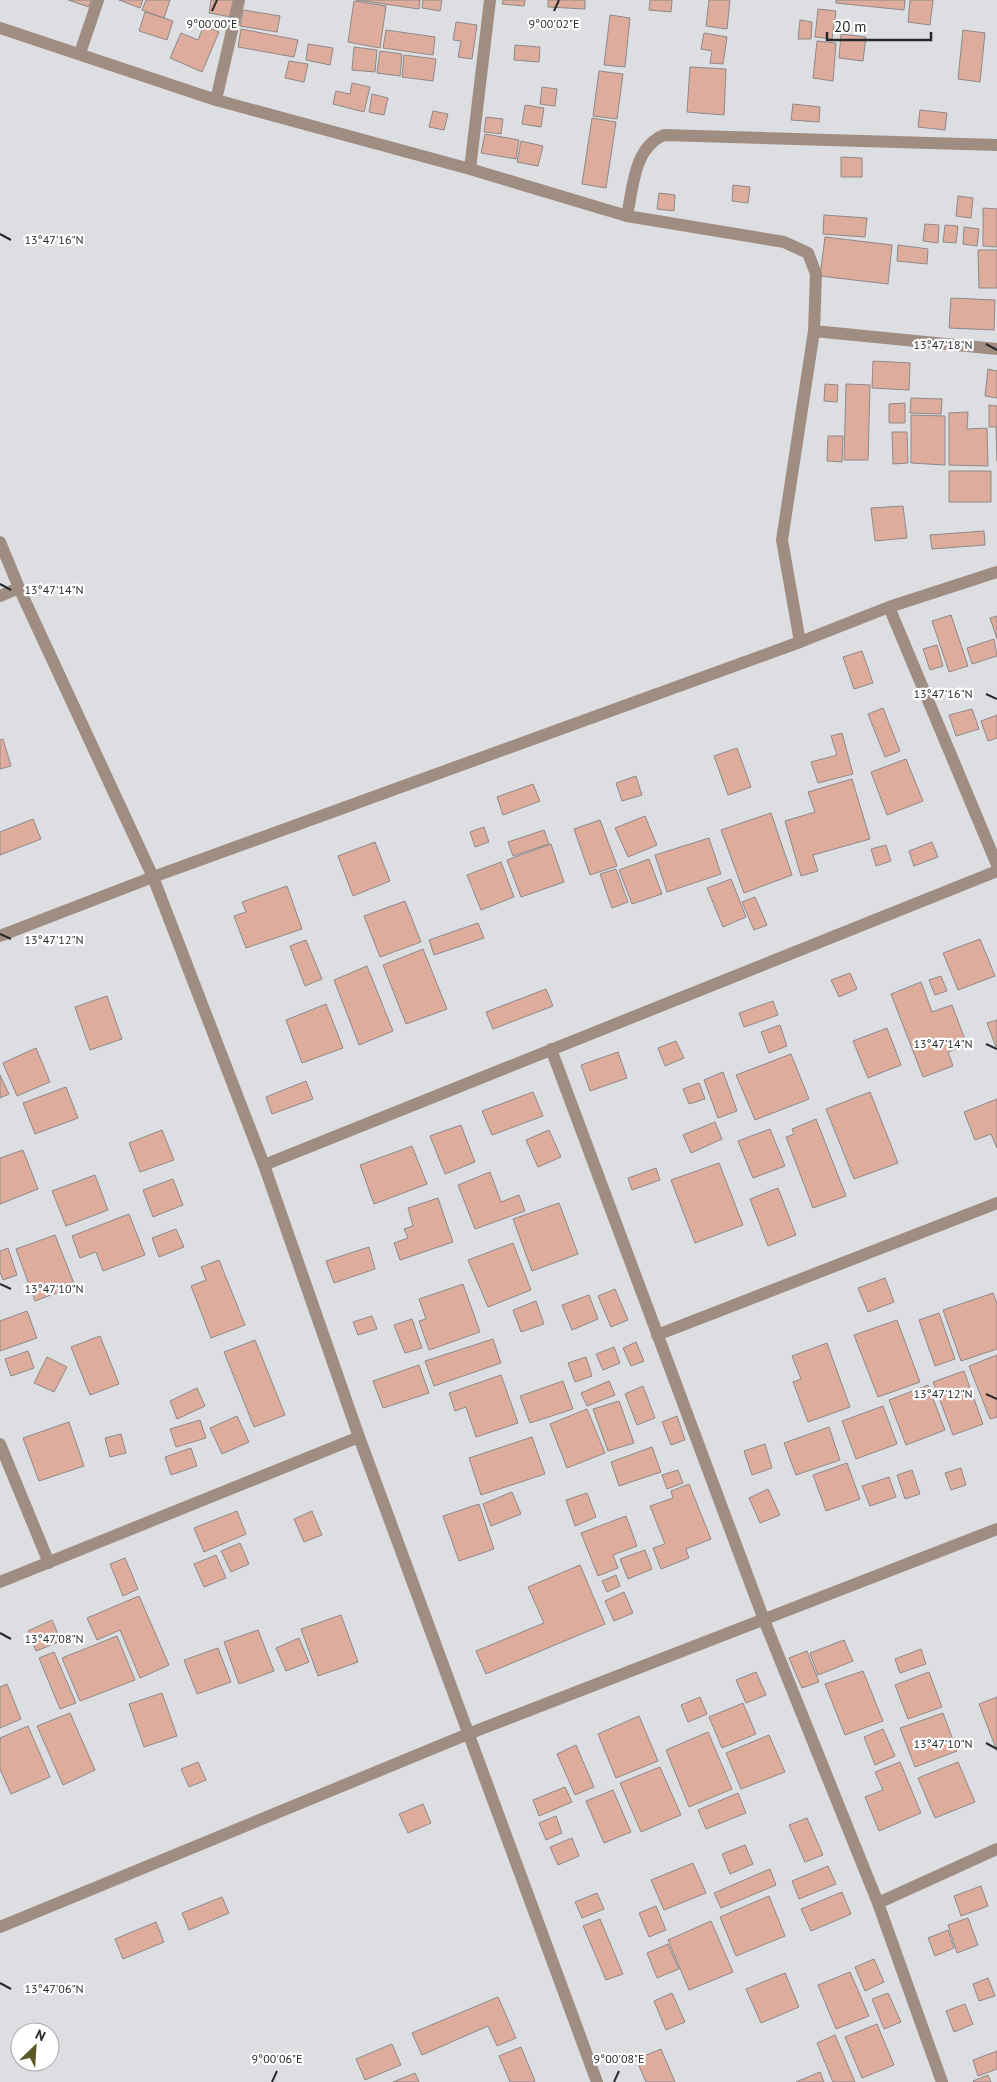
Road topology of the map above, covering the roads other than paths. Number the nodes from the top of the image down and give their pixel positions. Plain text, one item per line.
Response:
1 (98, 0) edge
2 (239, 0) edge
3 (490, 0) edge
4 (0, 28) edge
5 (80, 53) junction
6 (216, 100) junction
7 (997, 145) edge
8 (470, 169) junction
9 (627, 216) junction
10 (814, 331) junction
11 (997, 349) edge
12 (0, 542) edge
13 (997, 572) edge
14 (19, 588) junction
15 (0, 596) edge
16 (889, 607) junction
17 (800, 642) junction
18 (997, 865) edge
19 (997, 871) edge
20 (153, 878) junction
21 (0, 936) edge
22 (551, 1050) junction
23 (264, 1165) junction
24 (997, 1203) edge
25 (657, 1335) junction
26 (359, 1438) junction
27 (0, 1444) edge
28 (997, 1529) edge
29 (49, 1563) junction
30 (0, 1582) edge
31 (764, 1620) junction
32 (468, 1734) junction
33 (997, 1849) edge
34 (878, 1903) junction
35 (0, 1927) edge
36 (597, 2082) edge
37 (942, 2082) edge

1 - 5 street
2 - 6 street
3 - 8 street
4 - 5 street
5 - 6 street
6 - 8 street
7 - 9 street
8 - 9 street
9 - 10 street
10 - 11 street
10 - 17 street
12 - 14 street
13 - 16 street
14 - 15 street
14 - 20 street
16 - 17 street
16 - 18 street
17 - 20 street
19 - 22 street
20 - 21 street
20 - 23 street
22 - 23 street
22 - 25 street
23 - 26 street
24 - 25 street
25 - 31 street
26 - 29 street
26 - 32 street
27 - 29 street
28 - 31 street
29 - 30 street
31 - 32 street
31 - 34 street
32 - 35 street
32 - 36 street
33 - 34 street
34 - 37 street

